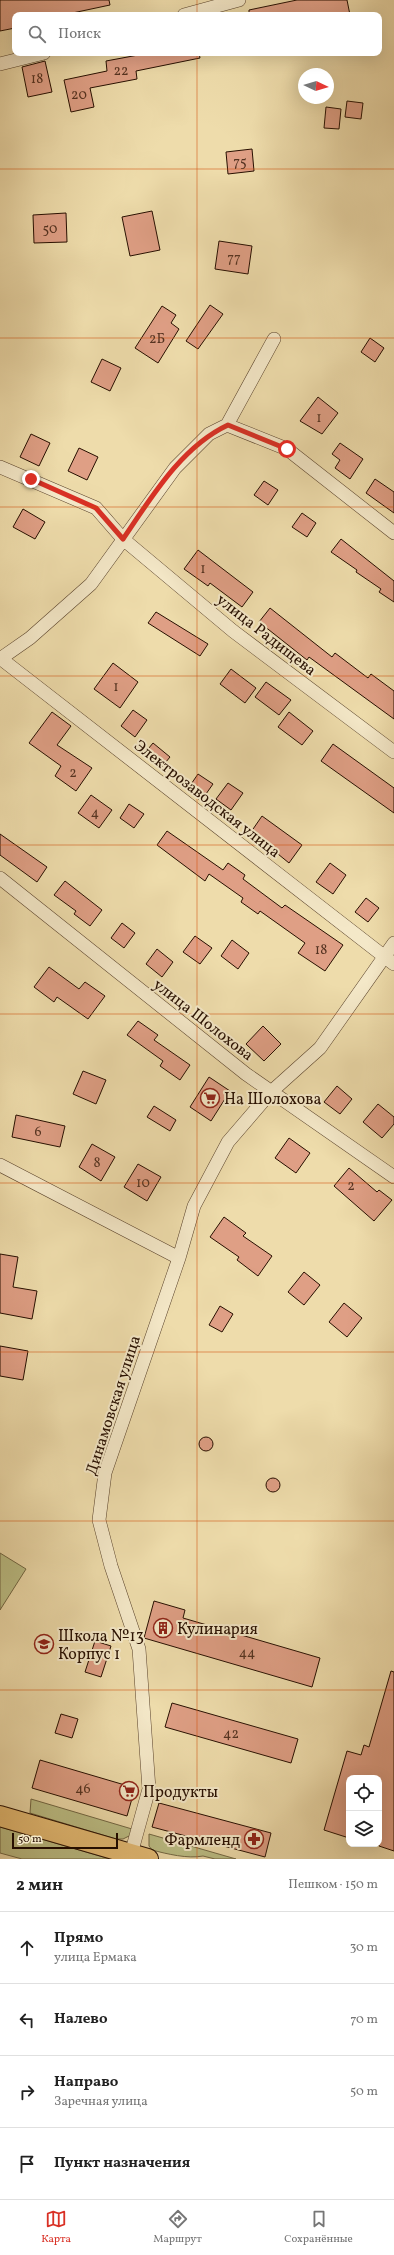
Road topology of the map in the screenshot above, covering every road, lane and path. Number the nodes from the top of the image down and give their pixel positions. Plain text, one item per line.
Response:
1 (239, 0) edge
2 (195, 12) edge
3 (32, 56) edge
4 (0, 64) edge
5 (274, 339) dead end
6 (228, 425) junction
7 (0, 467) edge
8 (394, 533) edge
9 (123, 539) junction
10 (0, 659) edge
11 (394, 752) edge
12 (0, 878) edge
13 (394, 944) edge
14 (389, 960) edge
15 (271, 1092) junction
16 (0, 1164) edge
17 (394, 1177) edge
18 (179, 1258) junction
19 (0, 1816) edge
20 (139, 1856) edge

1 - 2 street
3 - 4 street
5 - 6 street
6 - 8 street
6 - 9 street
7 - 9 street, улица Радищева
9 - 10 street
9 - 11 street, улица Радищева
10 - 14 street, Электрозаводская улица
12 - 15 street, улица Шолохова
13 - 14 street, Динамовская улица
14 - 15 street, Динамовская улица
15 - 17 street, улица Шолохова
15 - 18 street, Динамовская улица
16 - 18 street
18 - 20 street, Динамовская улица
19 - 20 main road

